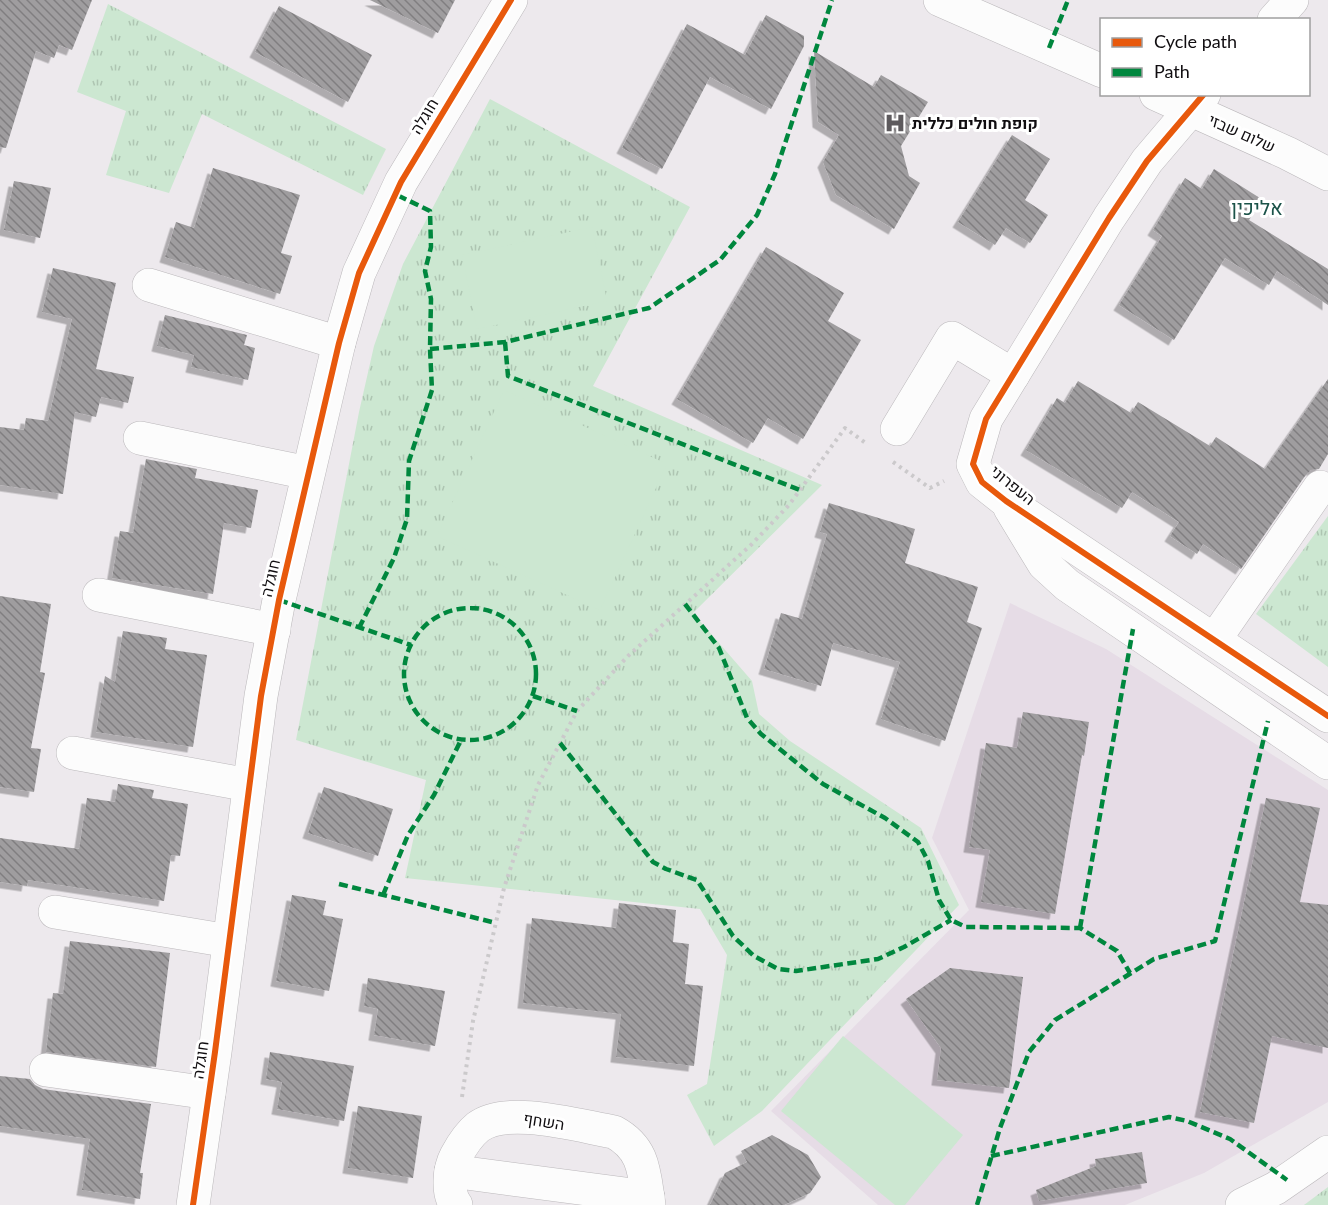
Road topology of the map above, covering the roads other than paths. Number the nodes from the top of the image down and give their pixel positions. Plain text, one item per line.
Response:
1 (511, 0) edge
2 (940, 0) edge
3 (1292, 0) edge
4 (1276, 18) edge
5 (1100, 71) edge
6 (1166, 96) edge
7 (1197, 102) edge
8 (1328, 174) edge
9 (149, 285) dead end
10 (339, 343) junction
11 (1013, 375) junction
12 (140, 438) dead end
13 (885, 439) road end
14 (308, 474) junction
15 (1320, 487) dead end
16 (1006, 501) junction
17 (99, 595) dead end
18 (274, 630) junction
19 (1215, 639) junction
20 (1328, 716) edge
21 (74, 753) dead end
22 (1328, 763) edge
23 (249, 785) junction
24 (55, 912) dead end
25 (229, 941) junction
26 (46, 1070) dead end
27 (209, 1094) junction
28 (1328, 1152) edge
29 (451, 1171) junction
30 (648, 1201) edge
31 (194, 1205) edge
32 (456, 1205) edge
33 (1242, 1205) edge

1 - 10 street, חוגלה
2 - 5 street
3 - 4 street
6 - 7 street, שלום שבזי
7 - 8 street, שלום שבזי
7 - 11 street, העפרוני
9 - 10 street
10 - 14 street, חוגלה
11 - 13 street
11 - 16 street, העפרוני
12 - 14 street
14 - 18 street, חוגלה
15 - 19 street
16 - 19 street, העפרוני
16 - 22 street
17 - 18 street
18 - 23 street, חוגלה
19 - 20 street, העפרוני
21 - 23 street
23 - 25 street, חוגלה
24 - 25 street
25 - 27 street, חוגלה
26 - 27 street
27 - 31 street, חוגלה
28 - 33 street
29 - 30 street
29 - 30 street, השחף
29 - 32 street, השחף

